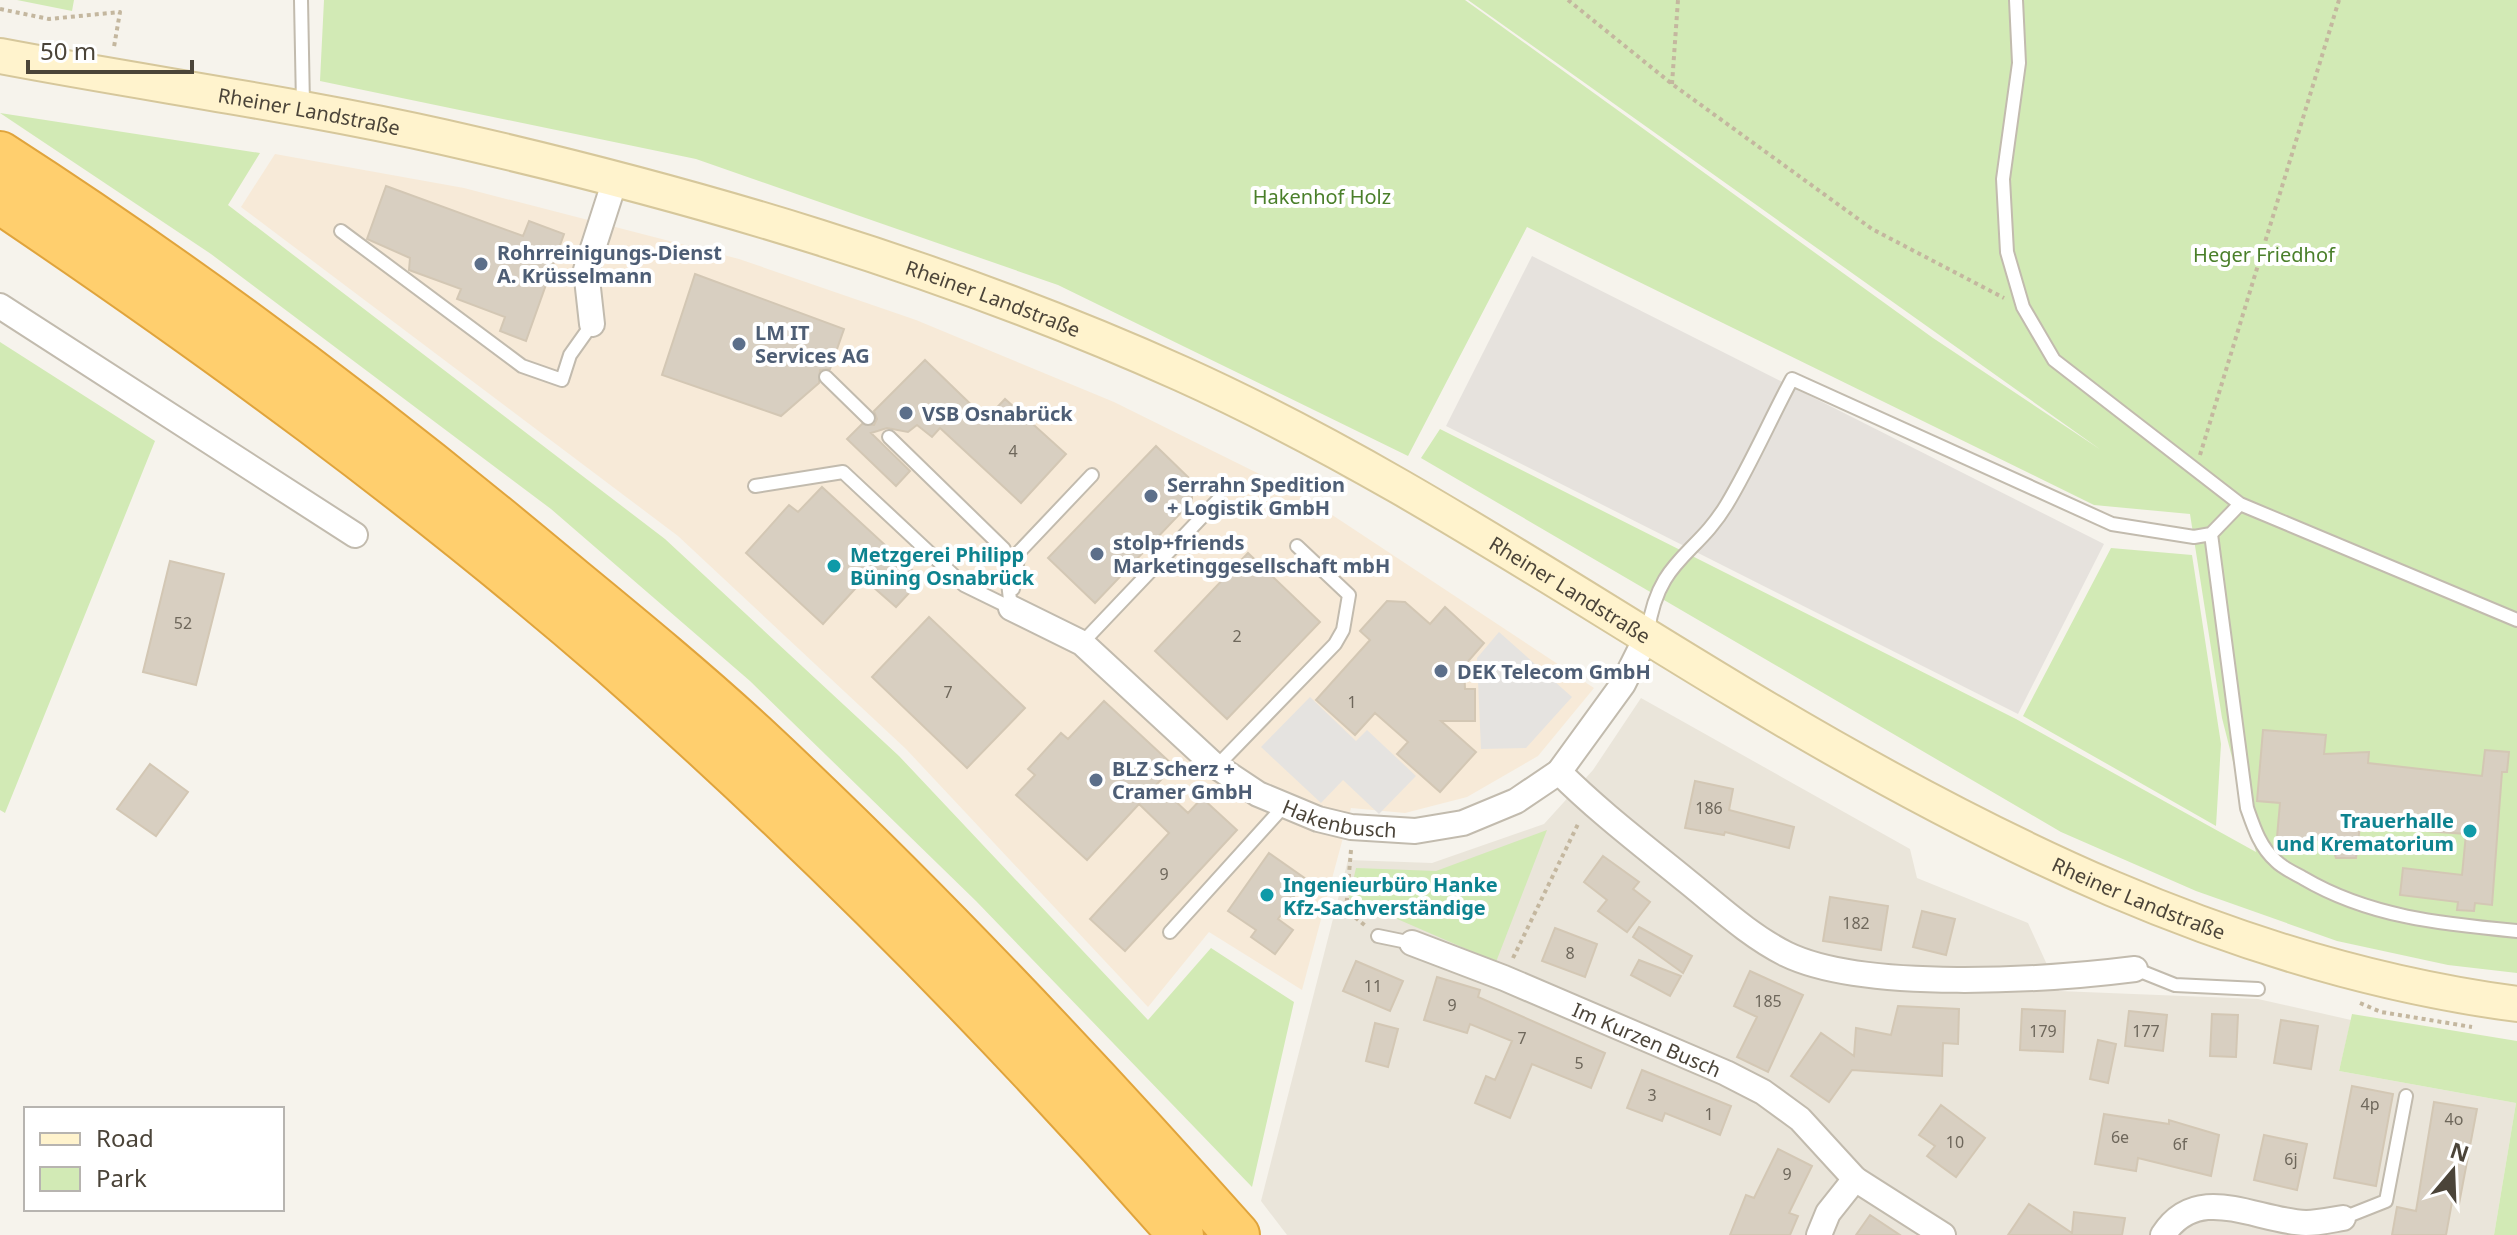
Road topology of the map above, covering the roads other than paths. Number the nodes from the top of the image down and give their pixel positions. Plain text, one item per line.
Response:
1 (301, 0) edge
2 (2016, 0) edge
3 (0, 56) edge
4 (302, 110) junction
5 (0, 154) edge
6 (615, 180) junction
7 (0, 201) edge
8 (341, 231) dead end
9 (0, 306) edge
10 (592, 324) joint
11 (826, 377) dead end
12 (868, 418) dead end
13 (889, 437) dead end
14 (1092, 475) dead end
15 (755, 486) dead end
16 (1218, 500) dead end
17 (2240, 504) junction
18 (2211, 534) junction
19 (355, 535) dead end
20 (1297, 546) dead end
21 (1011, 608) junction
22 (2517, 620) edge
23 (1648, 634) junction
24 (1082, 643) junction
25 (1217, 766) junction
26 (1559, 772) junction
27 (1284, 806) junction
28 (2517, 931) edge
29 (1170, 932) dead end
30 (1378, 936) road end
31 (1412, 943) joint
32 (2135, 969) joint
33 (2258, 989) dead end
34 (2517, 1004) edge
35 (2406, 1096) dead end
36 (1855, 1179) junction
37 (2343, 1218) joint
38 (1181, 1235) edge
39 (1237, 1235) edge
40 (1819, 1235) edge
41 (1943, 1235) edge
42 (2163, 1235) edge

1 - 4 lane
2 - 17 lane
3 - 4 street, Rheiner Landstraße
4 - 6 street, Rheiner Landstraße
5 - 39 highway
6 - 10 street
6 - 23 street, Rheiner Landstraße
7 - 38 highway
8 - 10 lane
9 - 19 street
11 - 12 lane
13 - 21 lane
14 - 21 lane
15 - 21 lane
16 - 24 lane
17 - 18 lane
17 - 22 lane
18 - 23 lane
18 - 28 lane
20 - 25 lane
21 - 24 street, Hakenbusch
23 - 26 street, Hakenbusch
23 - 34 street, Rheiner Landstraße
24 - 25 street, Hakenbusch
25 - 27 street, Hakenbusch
26 - 27 street, Hakenbusch
26 - 32 street
27 - 29 lane
30 - 31 lane
31 - 36 street, Im Kurzen Busch
32 - 33 lane
35 - 37 lane
36 - 40 street
36 - 41 street, Im Kurzen Busch
37 - 42 street

